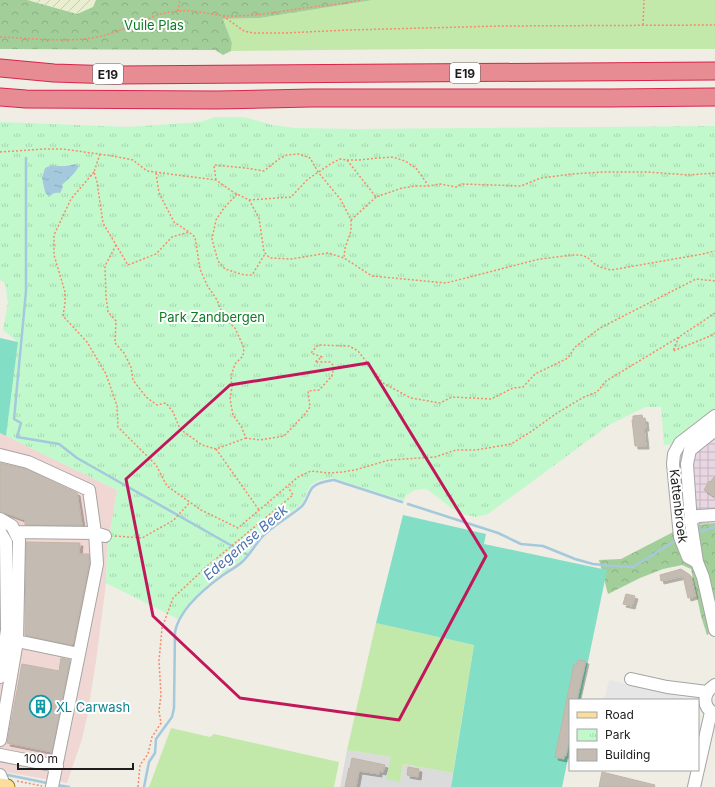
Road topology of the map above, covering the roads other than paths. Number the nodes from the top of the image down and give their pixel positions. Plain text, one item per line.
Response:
1 (0, 68) edge
2 (715, 71) edge
3 (715, 97) edge
4 (0, 98) edge
5 (715, 416) edge
6 (715, 430) edge
7 (0, 455) edge
8 (715, 515) edge
9 (0, 519) edge
10 (691, 520) junction
11 (0, 532) edge
12 (15, 532) junction
13 (100, 534) junction
14 (697, 562) junction
15 (715, 630) edge
16 (16, 641) junction
17 (79, 654) junction
18 (0, 677) edge
19 (631, 679) dead end
20 (711, 689) edge
21 (713, 713) edge
22 (0, 740) edge
23 (0, 755) edge
24 (57, 766) junction
25 (699, 768) edge
26 (698, 771) edge
27 (47, 786) edge
28 (694, 787) edge

1 - 2 highway, E19
3 - 4 highway, E19
5 - 14 street, Kattenbroek
6 - 10 street
7 - 13 street
8 - 10 street
9 - 12 street
10 - 14 street
11 - 18 street
12 - 13 street
12 - 16 street
13 - 17 street
14 - 15 street, Kattenbroek
16 - 17 street
16 - 22 street
17 - 24 street
19 - 20 street
20 - 21 street
21 - 25 street
23 - 24 street
24 - 27 street
26 - 28 street

